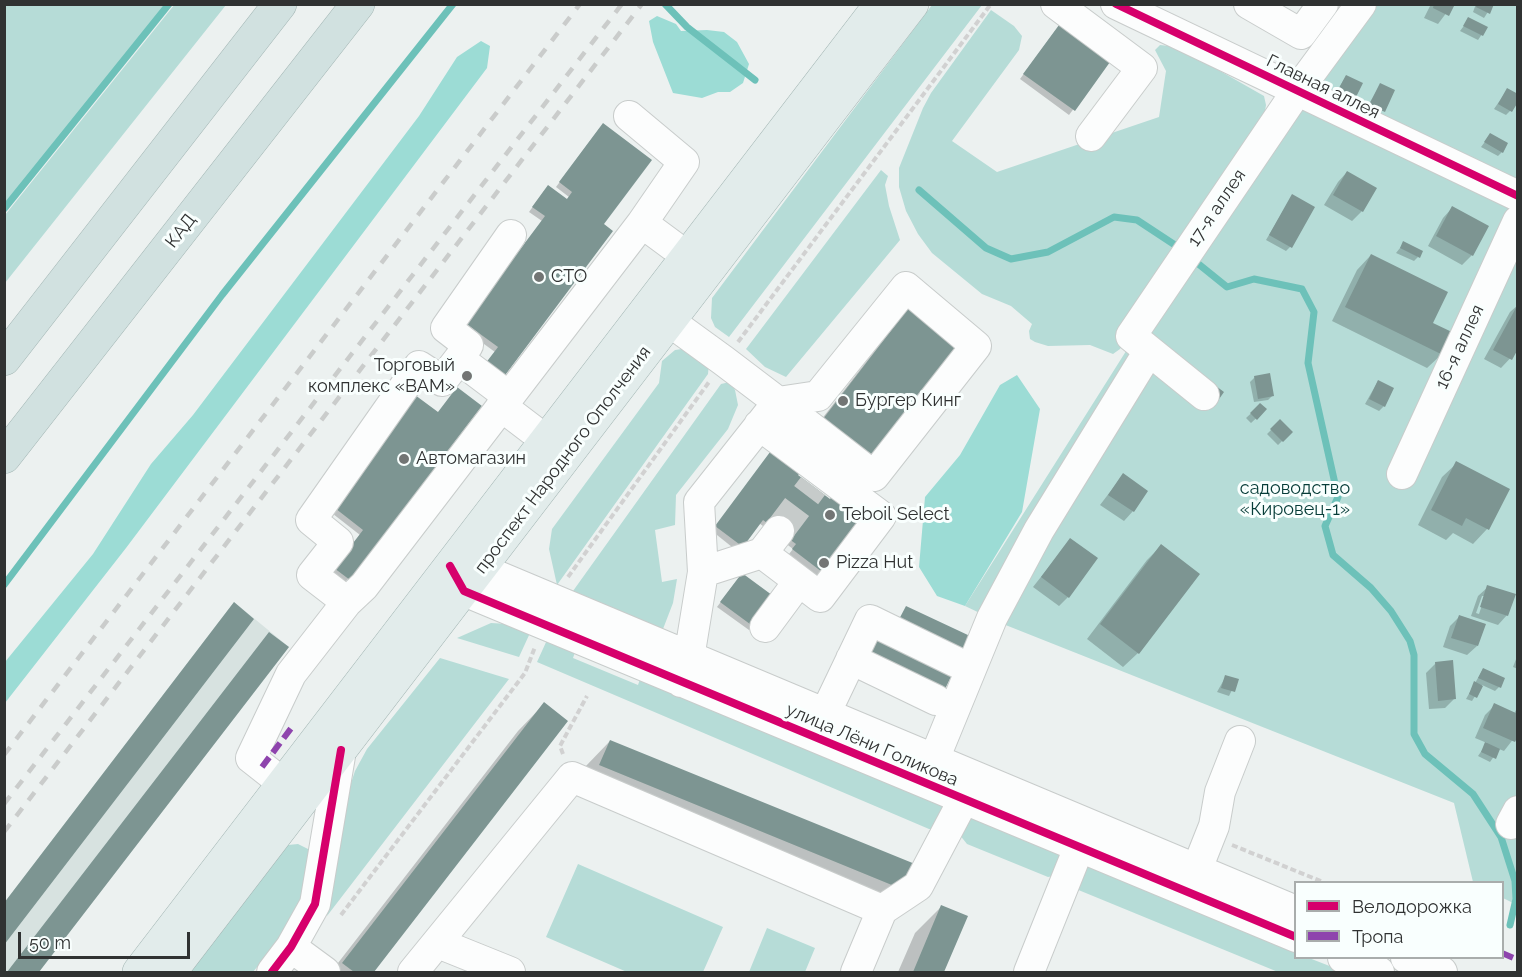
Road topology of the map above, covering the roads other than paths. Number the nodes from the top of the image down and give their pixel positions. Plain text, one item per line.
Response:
1 (280, 4) edge
2 (358, 4) edge
3 (881, 4) edge
4 (912, 4) edge
5 (1056, 4) edge
6 (1116, 4) edge
7 (1249, 4) edge
8 (1323, 4) edge
9 (1361, 4) edge
10 (1297, 91) junction
11 (629, 116) dead end
12 (1091, 136) dead end
13 (1518, 196) edge
14 (1518, 221) edge
15 (642, 223) junction
16 (511, 235) dead end
17 (688, 257) junction
18 (669, 321) junction
19 (1149, 351) junction
20 (4, 359) edge
21 (459, 359) junction
22 (1204, 395) dead end
23 (504, 401) junction
24 (768, 413) junction
25 (547, 441) junction
26 (4, 457) edge
27 (1402, 474) dead end
28 (703, 572) junction
29 (465, 575) junction
30 (800, 581) junction
31 (347, 602) junction
32 (765, 627) dead end
33 (851, 659) junction
34 (956, 662) dead end
35 (685, 670) junction
36 (936, 700) dead end
37 (825, 714) junction
38 (1240, 741) dead end
39 (341, 750) junction
40 (930, 771) junction
41 (284, 784) junction
42 (970, 788) junction
43 (1084, 836) junction
44 (1192, 881) junction
45 (882, 910) junction
46 (1294, 910) edge
47 (1294, 936) edge
48 (438, 943) junction
49 (291, 947) junction
50 (1348, 959) edge
51 (139, 972) edge
52 (170, 972) edge
53 (272, 972) edge
54 (325, 972) edge
55 (413, 972) edge
56 (510, 972) edge
57 (856, 972) edge
58 (1029, 972) edge
59 (1379, 972) edge

1 - 20 highway
2 - 26 highway, КАД
3 - 17 main road, проспект Народного Ополчения
4 - 18 main road, проспект Народного Ополчения
5 - 12 street
6 - 10 street, Главная аллея
7 - 8 street
9 - 10 street, 17-я аллея
10 - 13 street, Главная аллея
10 - 19 street, 17-я аллея
11 - 15 street
14 - 27 street, 16-я аллея
15 - 17 street
15 - 23 street
16 - 21 street
17 - 25 main road, проспект Народного Ополчения
18 - 24 street
18 - 29 main road, проспект Народного Ополчения
19 - 22 street, 17-я аллея
19 - 40 street
21 - 23 street
21 - 31 street
23 - 25 street
23 - 31 street
24 - 24 street
24 - 28 street
24 - 30 street
25 - 29 main road, проспект Народного Ополчения
28 - 30 street
28 - 35 street
29 - 35 street, улица Лёни Голикова
29 - 39 main road, проспект Народного Ополчения
29 - 41 main road, проспект Народного Ополчения
30 - 32 street
31 - 41 street
33 - 34 street
33 - 36 street
33 - 37 street
35 - 37 street, улица Лёни Голикова
35 - 40 street, улица Лёни Голикова
37 - 40 street, улица Лёни Голикова
38 - 44 street
39 - 49 street
39 - 52 main road, проспект Народного Ополчения
40 - 42 street, улица Лёни Голикова
41 - 51 main road, проспект Народного Ополчения
42 - 43 street, улица Лёни Голикова
42 - 45 street
43 - 44 street, улица Лёни Голикова
43 - 58 street
44 - 46 street, улица Лёни Голикова
44 - 47 street, улица Лёни Голикова
45 - 48 street
45 - 57 street
48 - 55 street
48 - 56 street
49 - 53 street
49 - 54 street
50 - 59 street

